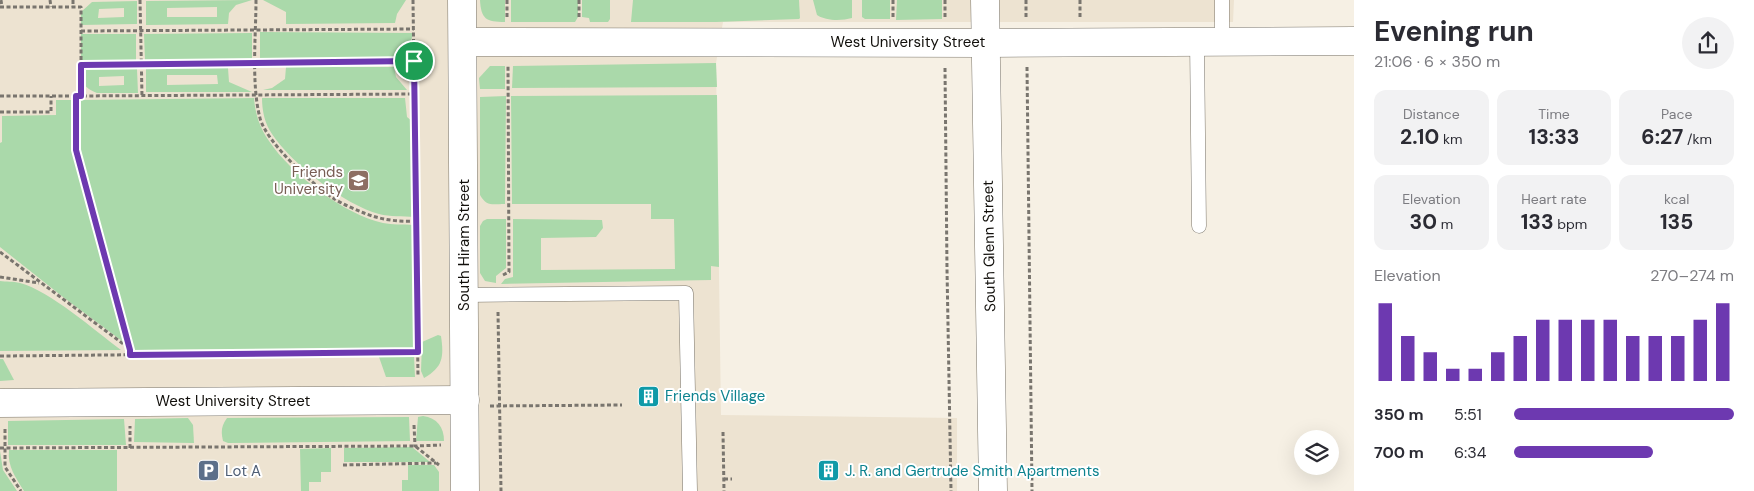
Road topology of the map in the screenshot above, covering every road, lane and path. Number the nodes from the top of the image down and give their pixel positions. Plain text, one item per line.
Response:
1 (1, 0) edge
2 (50, 0) edge
3 (73, 0) edge
4 (140, 0) edge
5 (256, 0) edge
6 (413, 0) edge
7 (462, 0) edge
8 (507, 0) edge
9 (893, 0) edge
10 (945, 0) edge
11 (985, 0) edge
12 (1026, 0) edge
13 (1080, 0) edge
14 (1222, 0) edge
15 (1, 7) edge
16 (51, 7) junction
17 (73, 7) junction
18 (893, 18) dead end
19 (1080, 19) dead end
20 (414, 29) junction
21 (141, 30) junction
22 (256, 30) junction
23 (81, 31) junction
24 (1354, 40) edge
25 (1210, 41) junction
26 (463, 42) junction
27 (508, 42) junction
28 (945, 42) junction
29 (986, 42) junction
30 (1026, 42) junction
31 (414, 61) junction
32 (256, 64) junction
33 (81, 65) junction
34 (142, 65) junction
35 (415, 94) junction
36 (256, 95) junction
37 (0, 96) edge
38 (51, 96) junction
39 (81, 96) junction
40 (142, 96) junction
41 (0, 112) edge
42 (416, 221) junction
43 (1199, 226) dead end
44 (0, 252) edge
45 (0, 277) edge
46 (41, 284) junction
47 (464, 295) junction
48 (498, 295) junction
49 (130, 350) junction
50 (418, 352) junction
51 (130, 355) junction
52 (0, 356) edge
53 (418, 376) dead end
54 (3, 403) edge
55 (473, 403) junction
56 (622, 405) dead end
57 (500, 406) junction
58 (130, 425) dead end
59 (723, 432) dead end
60 (444, 445) dead end
61 (415, 446) junction
62 (2, 448) edge
63 (130, 448) junction
64 (437, 463) junction
65 (343, 465) dead end
66 (442, 468) dead end
67 (724, 479) junction
68 (732, 479) dead end
69 (20, 491) edge
70 (465, 491) edge
71 (501, 491) edge
72 (690, 491) edge
73 (724, 491) edge
74 (951, 491) edge
75 (993, 491) edge
76 (1032, 491) edge

1 - 15 path
2 - 16 path
3 - 17 path
4 - 21 path
5 - 22 path
6 - 20 path
7 - 26 street, South Hiram Street
8 - 27 path
9 - 18 path
10 - 28 path
11 - 29 street, South Glenn Street
12 - 30 path
13 - 19 path
14 - 25 lane
15 - 16 path
16 - 17 path
17 - 23 path
20 - 22 path
20 - 31 path
21 - 22 path
21 - 23 path
21 - 34 path
22 - 32 path
23 - 33 path
24 - 25 street, West University Street
25 - 30 street, West University Street
25 - 43 lane
26 - 27 street, West University Street
26 - 47 street, South Hiram Street
27 - 28 street, West University Street
27 - 48 path
28 - 29 street, West University Street
28 - 74 path
29 - 30 street, West University Street
29 - 75 street, South Glenn Street
30 - 76 path
31 - 32 path
31 - 35 path
32 - 34 path
32 - 36 path
33 - 34 path
33 - 39 path
34 - 40 path
35 - 36 path
35 - 42 path
36 - 40 path
36 - 42 path
37 - 38 path
38 - 39 path
38 - 41 path
39 - 40 path
39 - 49 path
42 - 50 path
44 - 46 path
45 - 46 path
46 - 49 path
47 - 48 lane
47 - 55 street, South Hiram Street
48 - 57 path
48 - 72 lane
49 - 51 path
50 - 51 path
50 - 53 path
51 - 52 path
54 - 55 street, West University Street
54 - 62 path
55 - 57 path
55 - 70 street, South Hiram Street
56 - 57 path
57 - 71 path
58 - 63 path
59 - 67 path
60 - 61 path
61 - 63 path
61 - 64 path
62 - 63 path
62 - 69 path
64 - 65 path
64 - 66 path
67 - 68 path
67 - 73 path

